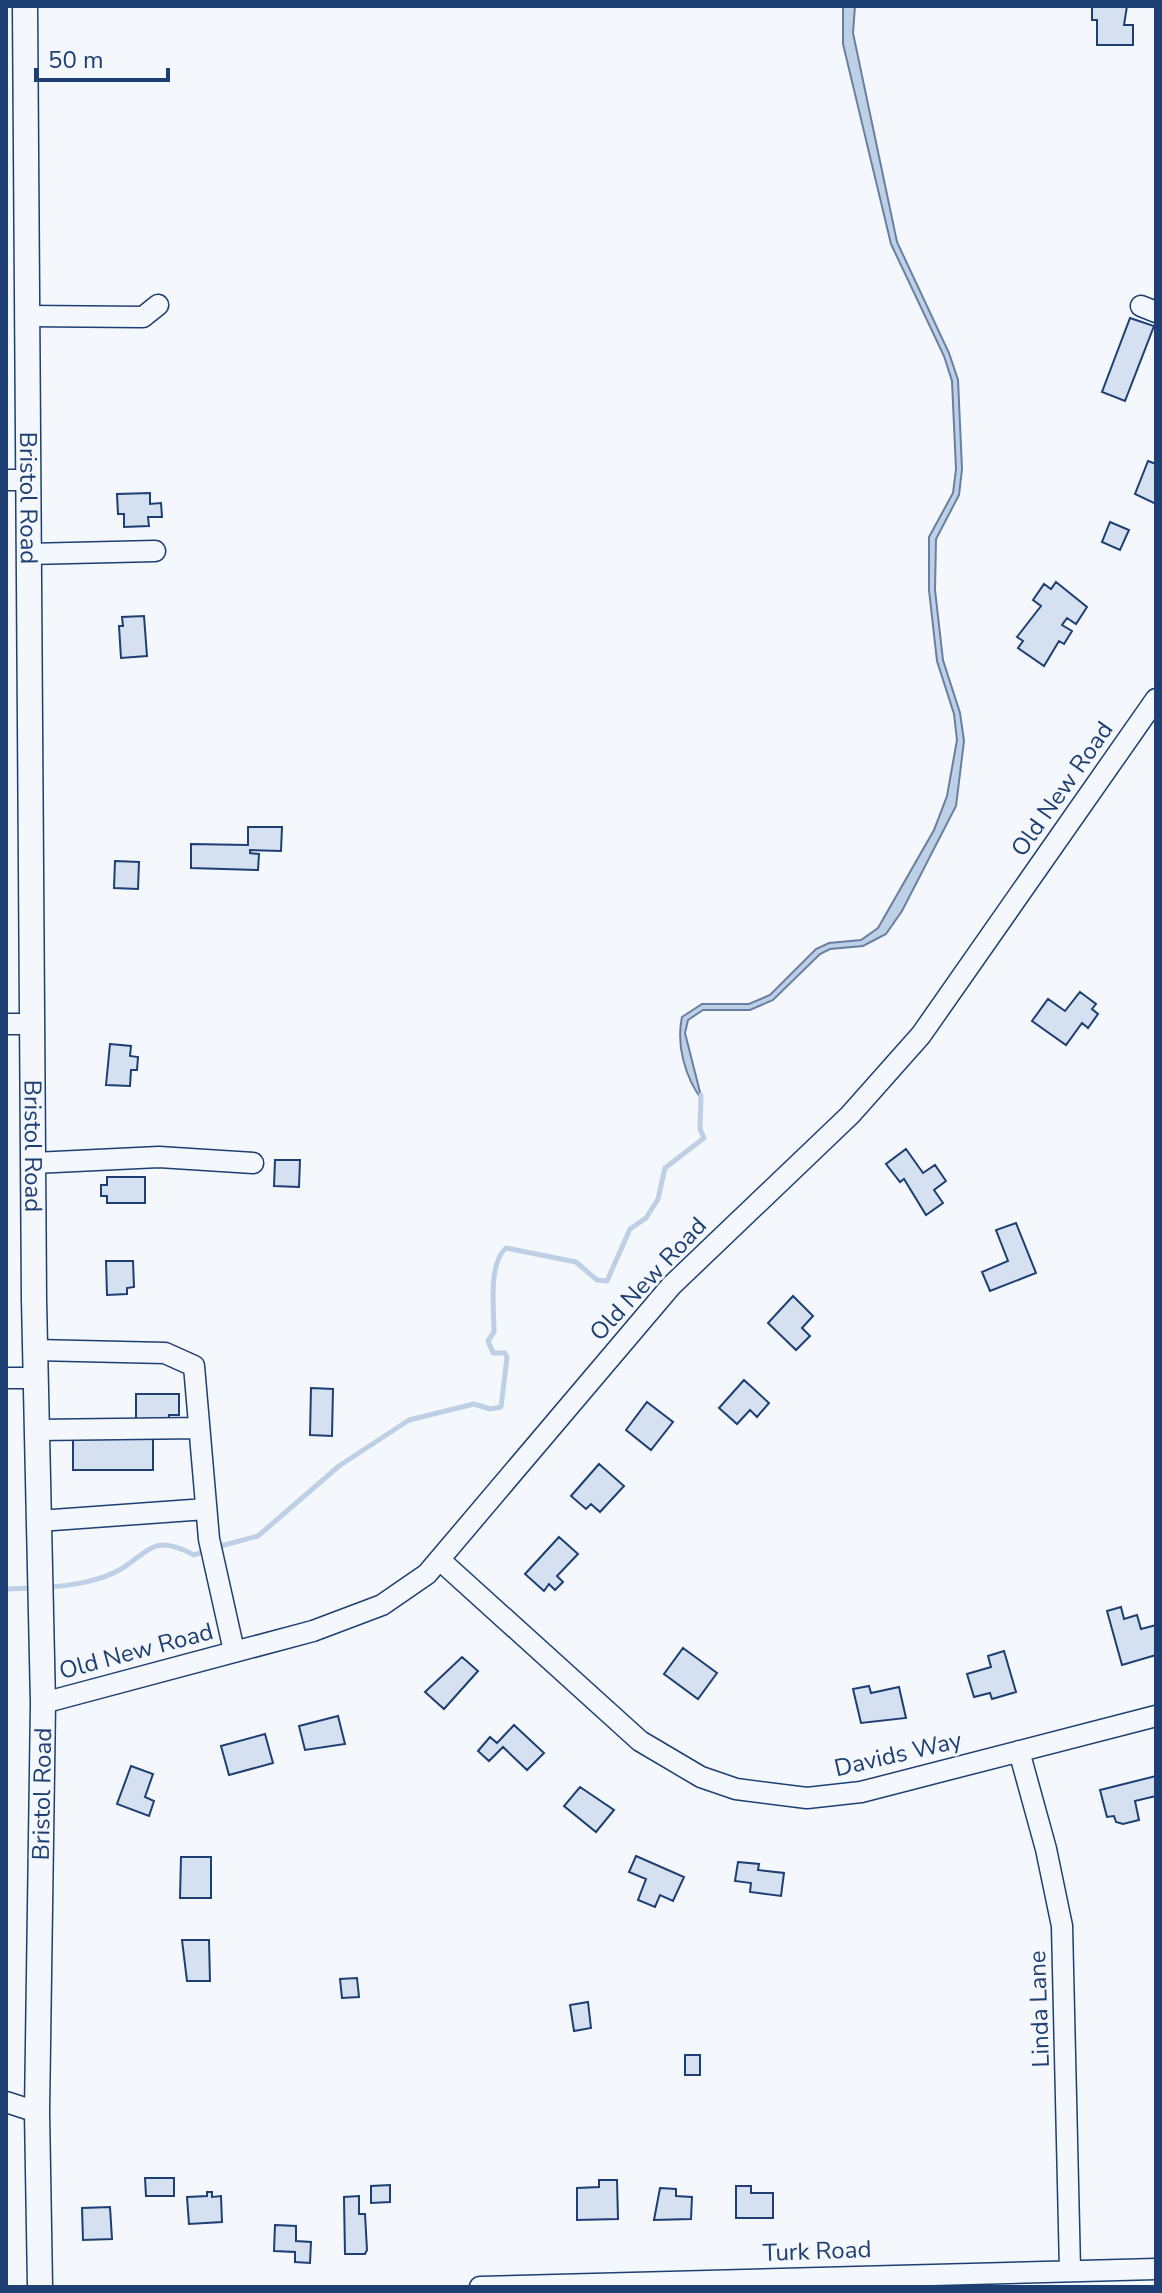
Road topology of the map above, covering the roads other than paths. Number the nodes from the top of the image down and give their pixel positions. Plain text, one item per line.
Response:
1 (25, 6) edge
2 (158, 305) dead end
3 (27, 316) junction
4 (17, 480) edge
5 (155, 551) dead end
6 (28, 554) junction
7 (1156, 699) edge
8 (6, 1024) edge
9 (32, 1024) junction
10 (34, 1163) junction
11 (253, 1163) dead end
12 (35, 1350) junction
13 (6, 1378) edge
14 (36, 1378) junction
15 (199, 1428) junction
16 (37, 1430) junction
17 (206, 1509) junction
18 (39, 1521) junction
19 (441, 1561) junction
20 (234, 1651) junction
21 (43, 1703) junction
22 (1156, 1716) edge
23 (1019, 1751) junction
24 (6, 2102) edge
25 (37, 2112) junction
26 (1156, 2269) edge
27 (1070, 2270) junction
28 (40, 2287) edge
29 (480, 2287) edge

1 - 3 main road, Bristol Road
2 - 3 street
3 - 4 main road, Bristol Road
4 - 6 main road, Bristol Road
5 - 6 street
6 - 9 main road, Bristol Road
7 - 19 street, Old New Road
8 - 9 street
9 - 10 main road, Bristol Road
10 - 11 street
10 - 12 main road, Bristol Road
12 - 14 main road, Bristol Road
12 - 15 street
13 - 14 street
14 - 16 main road, Bristol Road
15 - 16 street
15 - 17 street
16 - 18 main road, Bristol Road
17 - 18 street
17 - 20 street
18 - 21 main road, Bristol Road
19 - 20 street, Old New Road
19 - 23 street, Davids Way
20 - 21 street, Old New Road
21 - 25 main road, Bristol Road
22 - 23 street, Davids Way
23 - 27 street, Linda Lane
24 - 25 street
25 - 28 main road, Bristol Road
26 - 27 street, Turk Road
27 - 29 street, Turk Road

